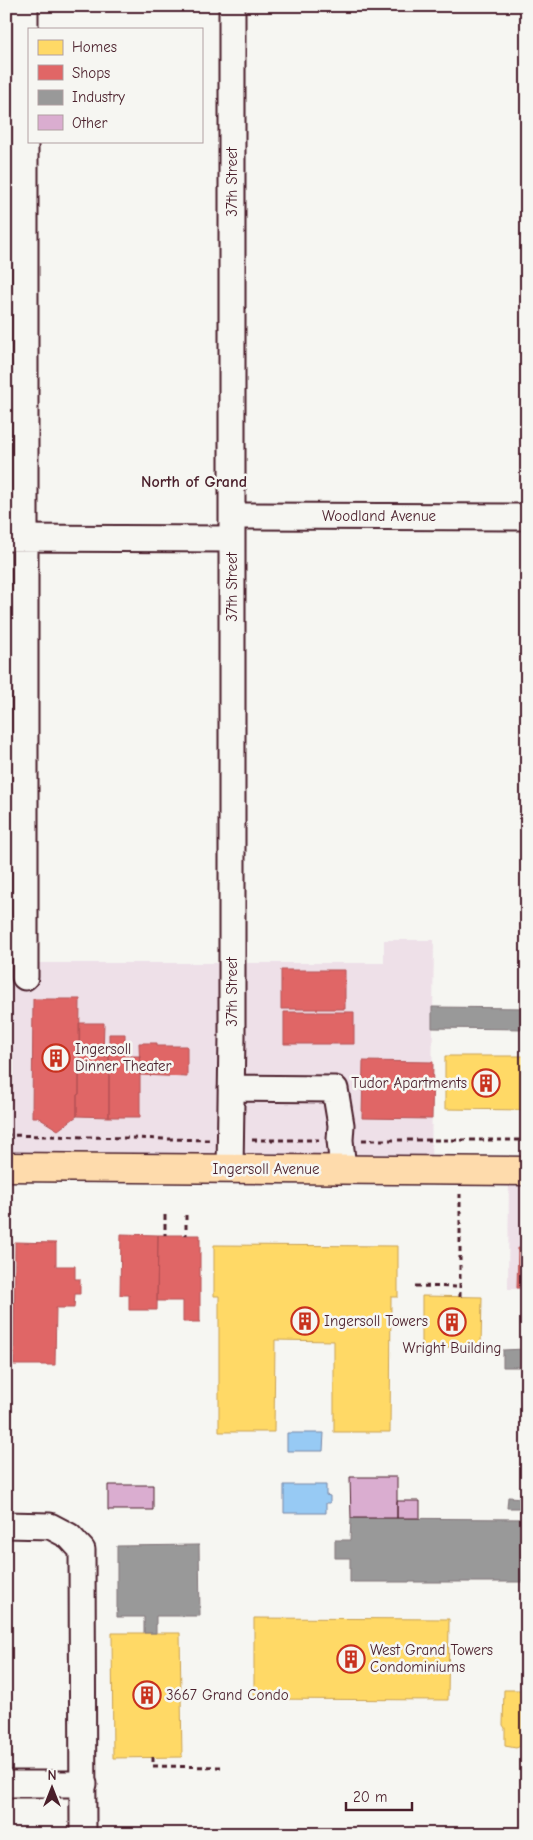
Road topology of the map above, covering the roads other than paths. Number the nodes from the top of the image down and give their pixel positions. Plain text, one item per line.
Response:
1 (25, 6) edge
2 (232, 6) edge
3 (527, 517) edge
4 (232, 527) junction
5 (15, 538) edge
6 (25, 977) dead end
7 (231, 1088) junction
8 (6, 1167) edge
9 (230, 1169) junction
10 (343, 1169) junction
11 (527, 1171) edge
12 (6, 1525) edge
13 (6, 1784) edge
14 (84, 1784) junction
15 (83, 1834) edge

1 - 5 street
2 - 4 street, 37th Street
3 - 4 street, Woodland Avenue
4 - 5 street, Woodland Avenue
4 - 7 street, 37th Street
5 - 6 street
7 - 9 street, 37th Street
7 - 10 street
8 - 9 main road, Ingersoll Avenue
9 - 10 main road, Ingersoll Avenue
10 - 11 main road, Ingersoll Avenue
12 - 14 street
13 - 14 street
14 - 15 street

